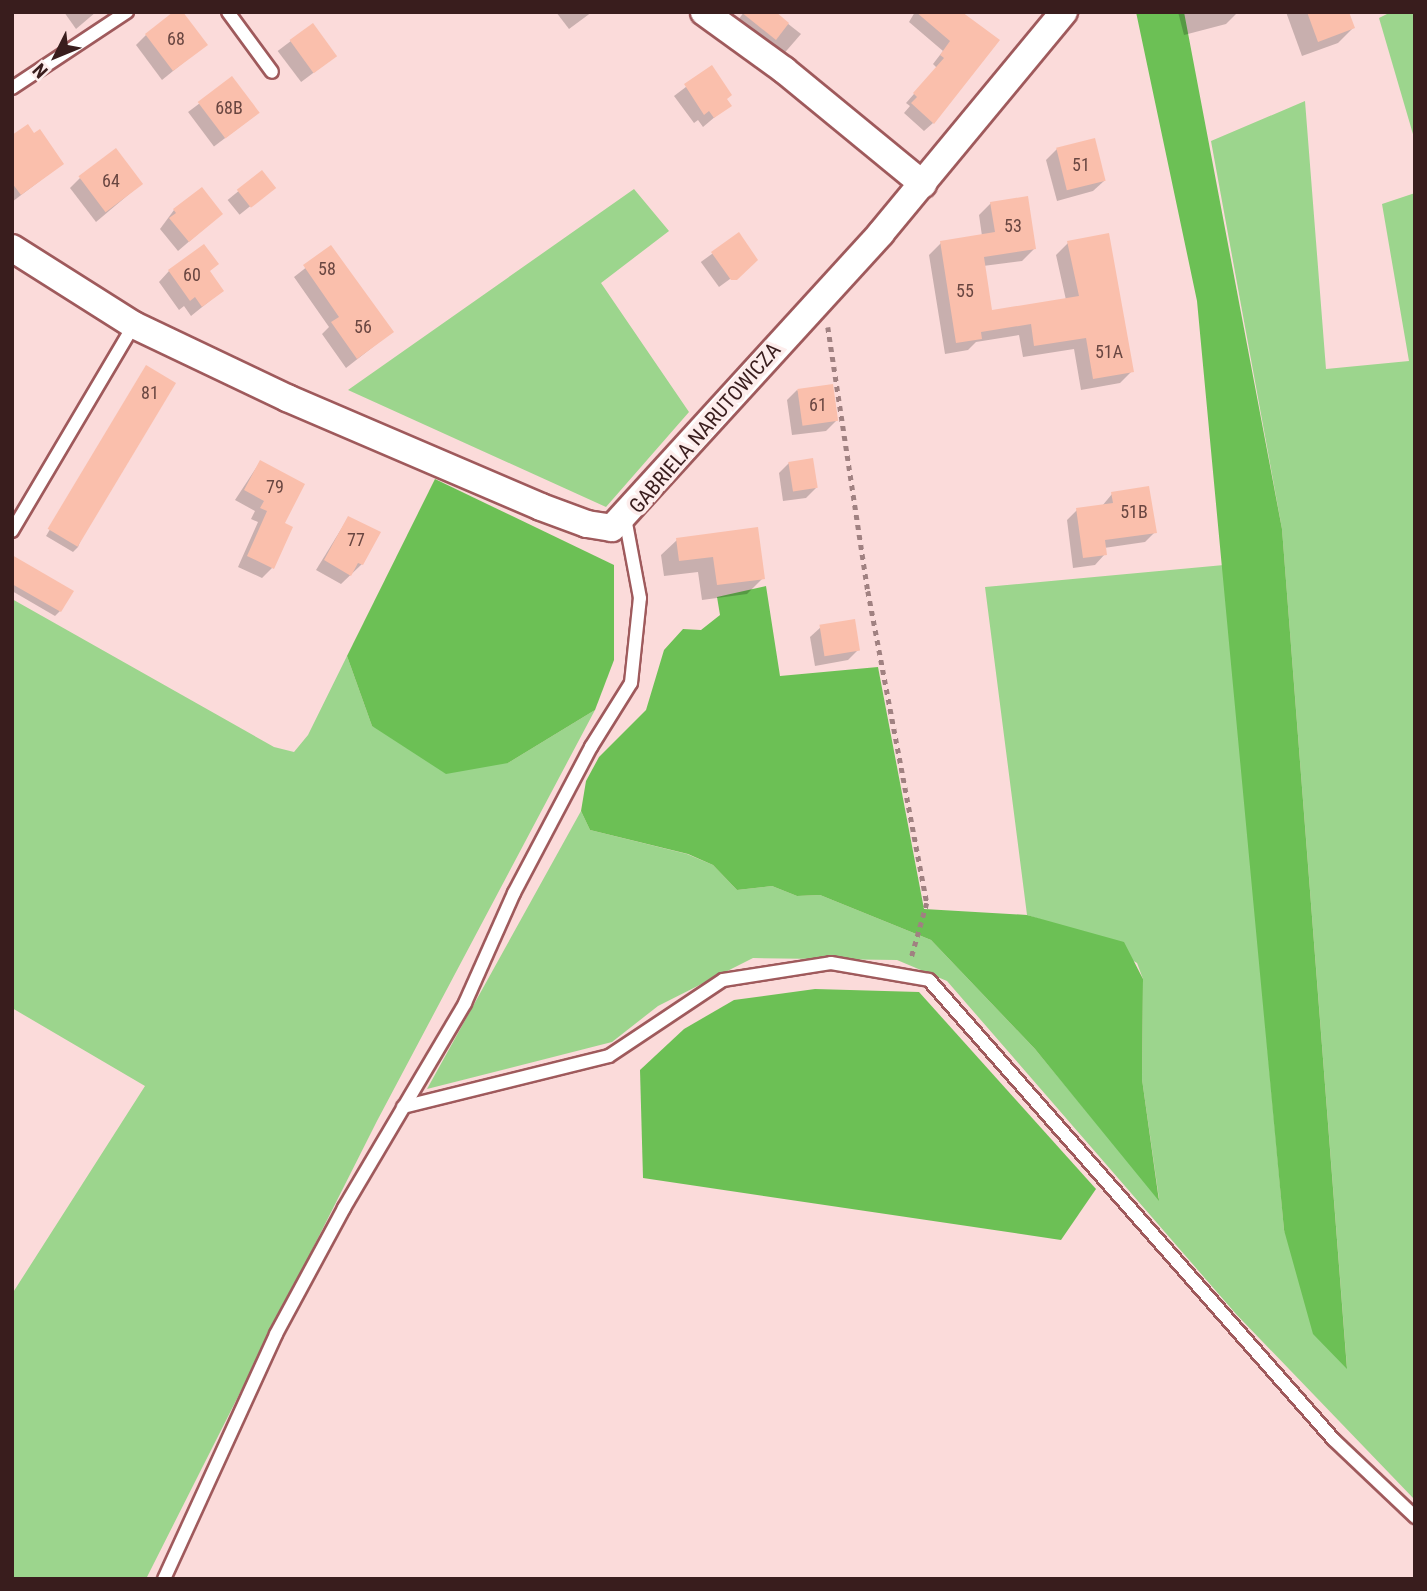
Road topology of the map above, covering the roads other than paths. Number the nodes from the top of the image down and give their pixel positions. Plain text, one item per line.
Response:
1 (127, 12) edge
2 (228, 12) edge
3 (704, 12) edge
4 (1064, 12) edge
5 (272, 72) dead end
6 (12, 88) edge
7 (923, 184) junction
8 (12, 248) edge
9 (134, 325) junction
10 (625, 518) junction
11 (12, 531) edge
12 (403, 1107) junction
13 (1415, 1517) edge
14 (164, 1579) edge

1 - 6 lane
2 - 5 lane
3 - 7 street
4 - 7 street, GABRIELA NARUTOWICZA
7 - 10 street, GABRIELA NARUTOWICZA
8 - 9 street, GABRIELA NARUTOWICZA
9 - 10 street, GABRIELA NARUTOWICZA
9 - 11 lane
10 - 12 lane
12 - 13 lane
12 - 14 lane

